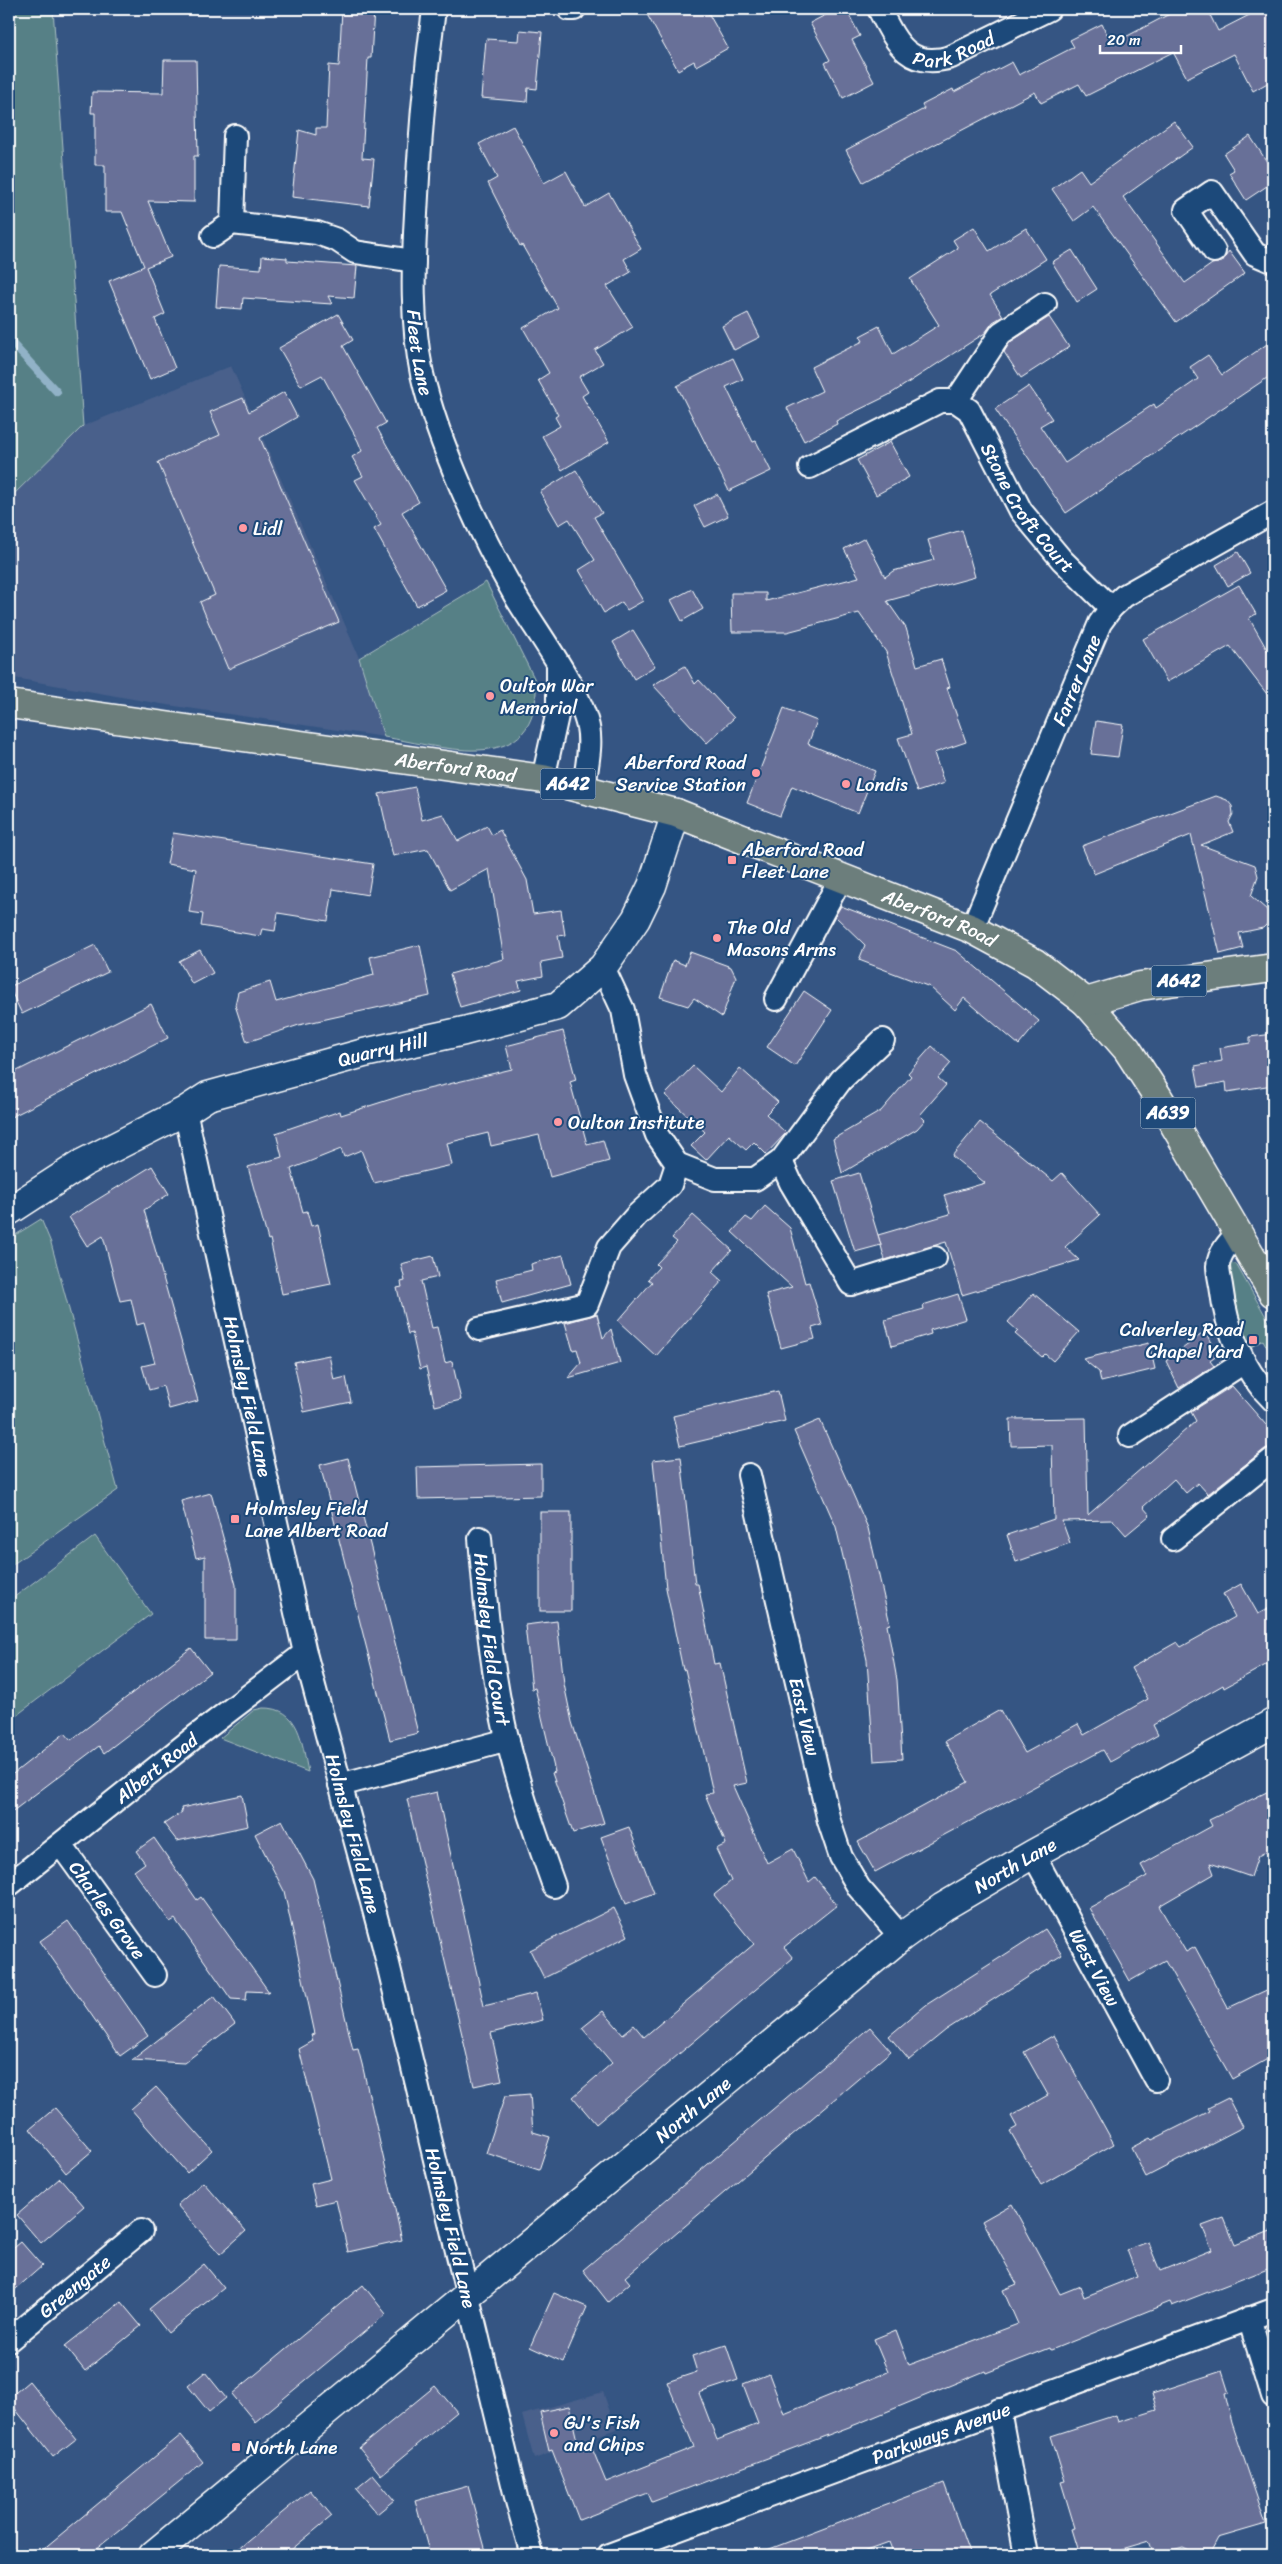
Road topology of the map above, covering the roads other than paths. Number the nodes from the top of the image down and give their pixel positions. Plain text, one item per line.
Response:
1 (434, 9) edge
2 (568, 9) edge
3 (574, 9) edge
4 (879, 9) edge
5 (1049, 9) edge
6 (235, 136) dead end
7 (232, 223) junction
8 (213, 236) dead end
9 (1214, 251) dead end
10 (1273, 257) edge
11 (414, 261) junction
12 (1045, 304) dead end
13 (956, 401) junction
14 (810, 467) dead end
15 (1273, 512) edge
16 (1111, 608) junction
17 (558, 666) junction
18 (9, 704) edge
19 (543, 779) junction
20 (584, 788) junction
21 (676, 813) junction
22 (841, 878) junction
23 (972, 929) junction
24 (603, 967) junction
25 (1273, 968) edge
26 (776, 999) dead end
27 (1086, 1002) junction
28 (883, 1040) dead end
29 (185, 1111) junction
30 (780, 1161) junction
31 (677, 1164) junction
32 (9, 1211) edge
33 (1238, 1233) junction
34 (935, 1258) dead end
35 (1273, 1293) edge
36 (479, 1329) dead end
37 (1244, 1362) junction
38 (1273, 1400) edge
39 (1130, 1436) dead end
40 (1273, 1459) edge
41 (749, 1476) dead end
42 (480, 1538) dead end
43 (1173, 1539) dead end
44 (306, 1654) junction
45 (1273, 1723) edge
46 (508, 1740) junction
47 (340, 1785) junction
48 (61, 1845) junction
49 (1034, 1854) junction
50 (9, 1886) edge
51 (554, 1886) dead end
52 (901, 1938) junction
53 (155, 1974) dead end
54 (1156, 2080) dead end
55 (141, 2231) dead end
56 (468, 2293) junction
57 (1273, 2310) edge
58 (1249, 2318) junction
59 (9, 2340) edge
60 (1273, 2396) edge
61 (999, 2410) junction
62 (154, 2555) edge
63 (532, 2555) edge
64 (608, 2555) edge
65 (1026, 2555) edge

1 - 11 street, Fleet Lane
2 - 3 street
4 - 5 street, Park Road
6 - 7 street
7 - 8 street
7 - 11 street
9 - 10 street
11 - 17 street, Fleet Lane
12 - 13 street
13 - 14 street
13 - 16 street, Stone Croft Court
15 - 16 street, Farrer Lane
16 - 23 street, Farrer Lane
17 - 19 street
17 - 20 street, Fleet Lane
18 - 19 main road, Aberford Road / A642
19 - 20 main road, Aberford Road / A642
20 - 21 main road, Aberford Road / A642
21 - 22 main road, Aberford Road / A642
21 - 24 street, Quarry Hill
22 - 23 main road, Aberford Road / A642
22 - 26 street
23 - 27 main road, Aberford Road / A642
24 - 29 street, Quarry Hill
24 - 31 street
25 - 27 main road, A642
27 - 33 main road, A639
28 - 30 street
29 - 32 street, Quarry Hill
29 - 44 street, Holmsley Field Lane
30 - 31 street
30 - 34 street
31 - 36 street
33 - 35 main road, A639
33 - 37 street
37 - 38 street
37 - 39 street
40 - 43 street
41 - 52 street, East View
42 - 46 street, Holmsley Field Court
44 - 47 street, Holmsley Field Lane
44 - 48 street, Albert Road
45 - 49 street, North Lane
46 - 47 street, Holmsley Field Court
46 - 51 street, Holmsley Field Court
47 - 56 street, Holmsley Field Lane
48 - 50 street, Albert Road
48 - 53 street, Charles Grove
49 - 52 street, North Lane
49 - 54 street, West View
52 - 56 street, North Lane
55 - 59 street, Greengate
56 - 62 street, North Lane
56 - 63 street, Holmsley Field Lane
57 - 58 street, Parkways Avenue
58 - 60 street
58 - 61 street, Parkways Avenue
61 - 64 street, Parkways Avenue
61 - 65 street

